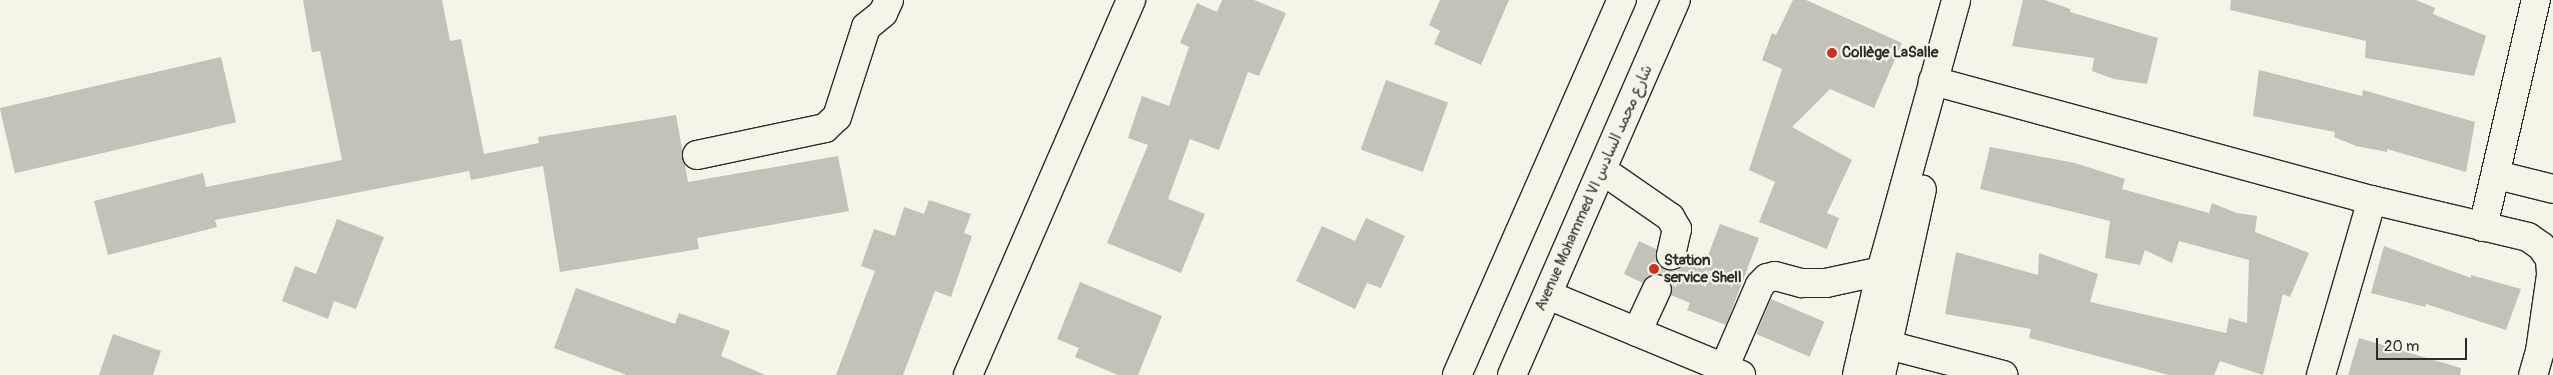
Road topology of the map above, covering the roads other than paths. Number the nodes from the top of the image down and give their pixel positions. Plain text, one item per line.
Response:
1 (889, 0) edge
2 (1132, 0) edge
3 (1622, 0) edge
4 (1676, 0) edge
5 (1956, 0) edge
6 (1974, 0) edge
7 (2536, 0) edge
8 (1942, 84) junction
9 (697, 155) dead end
10 (1602, 170) junction
11 (2497, 174) junction
12 (2553, 189) edge
13 (2372, 200) junction
14 (2483, 227) junction
15 (1672, 256) tunnel mouth
16 (1891, 273) junction
17 (1657, 289) tunnel mouth
18 (1548, 295) junction
19 (1637, 332) junction
20 (1876, 342) junction
21 (2542, 360) edge
22 (1732, 372) edge
23 (968, 375) edge
24 (1457, 375) edge
25 (1512, 375) edge
26 (1857, 375) edge
27 (1881, 375) edge
28 (2002, 375) edge
29 (2321, 375) edge

1 - 9 street
2 - 23 street
3 - 24 street
4 - 10 street, Avenue Mohammed VI شارع محمد السادس
5 - 8 street
6 - 8 street
7 - 11 street
8 - 13 street
8 - 16 street
10 - 15 street
10 - 18 street, Avenue Mohammed VI شارع محمد السادس
11 - 12 street
11 - 14 street
13 - 14 street
13 - 29 street
14 - 21 street
16 - 20 street
16 - 22 street
17 - 19 street
18 - 19 street
18 - 25 street, Avenue Mohammed VI شارع محمد السادس
19 - 22 street
20 - 26 street
20 - 27 street
20 - 28 street

